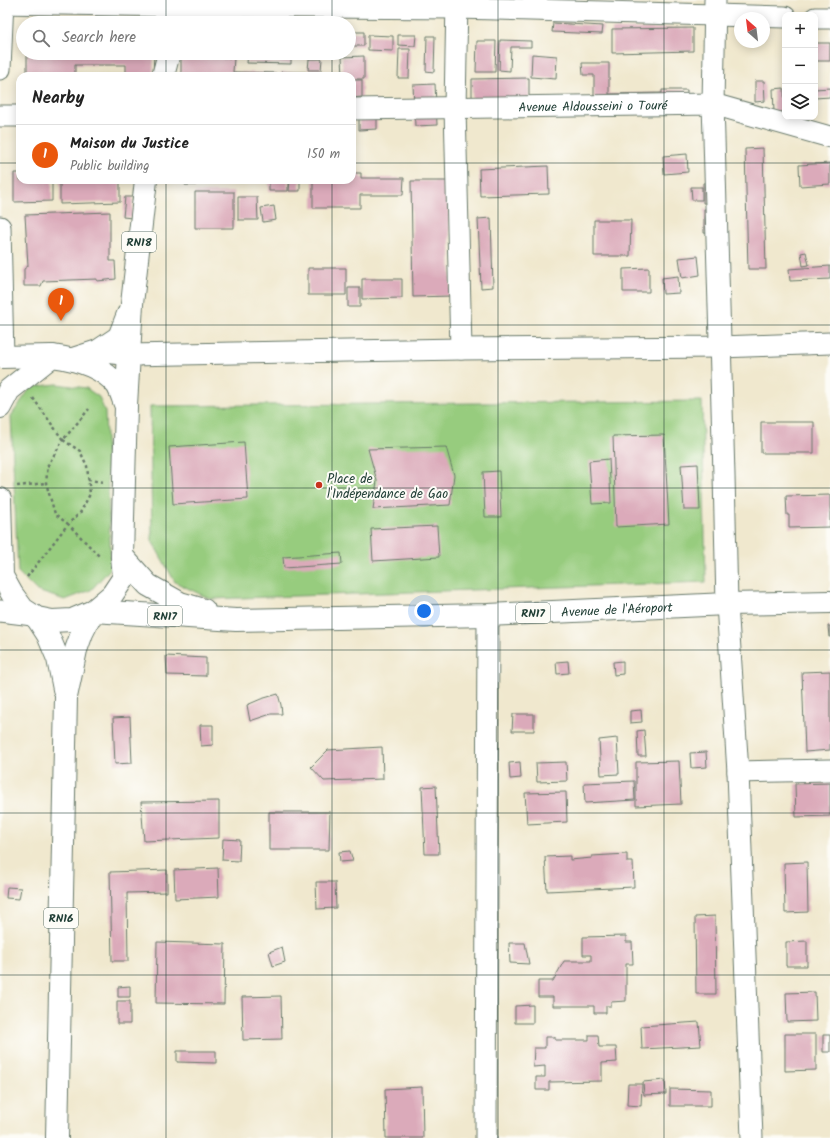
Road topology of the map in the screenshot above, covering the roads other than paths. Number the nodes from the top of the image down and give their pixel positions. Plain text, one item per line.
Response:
1 (2, 2) edge
2 (457, 4) edge
3 (715, 8) edge
4 (179, 10) edge
5 (782, 17) edge
6 (818, 18) edge
7 (830, 18) edge
8 (167, 60) edge
9 (0, 69) edge
10 (164, 72) edge
11 (713, 104) junction
12 (455, 108) junction
13 (356, 109) edge
14 (0, 116) edge
15 (16, 116) edge
16 (830, 137) edge
17 (146, 184) edge
18 (0, 227) edge
19 (132, 304) junction
20 (830, 343) edge
21 (720, 347) junction
22 (461, 349) junction
23 (98, 351) junction
24 (129, 355) junction
25 (1, 357) edge
26 (63, 358) junction
27 (126, 406) junction
28 (0, 407) edge
29 (7, 493) edge
30 (122, 556) junction
31 (1, 577) edge
32 (830, 602) edge
33 (727, 604) junction
34 (0, 611) edge
35 (93, 611) junction
36 (488, 615) junction
37 (35, 617) junction
38 (236, 620) junction
39 (66, 697) junction
40 (830, 770) edge
41 (738, 772) junction
42 (57, 1138) edge
43 (486, 1138) edge
44 (752, 1138) edge

1 - 4 street
1 - 9 street
2 - 3 street
2 - 4 street
2 - 12 street
3 - 5 street
3 - 11 street
6 - 7 street
8 - 10 main road
11 - 12 street, Avenue Aldousseini o Touré
11 - 16 street, Avenue Aldousseini o Touré
11 - 21 street
12 - 13 street, Avenue Aldousseini o Touré
12 - 22 street
14 - 15 street
17 - 19 main road, RN18
18 - 25 street
19 - 23 main road, RN18
19 - 24 main road, RN18
20 - 21 street
21 - 22 street
21 - 33 street
22 - 24 street
23 - 24 street
23 - 26 main road, RN18
24 - 27 main road, RN18
25 - 26 main road
26 - 27 main road
26 - 28 main road
27 - 30 main road
29 - 31 main road
30 - 35 main road
30 - 38 main road, RN17
31 - 37 main road
32 - 33 main road, Avenue de l'Aéroport / RN17
33 - 36 main road, Avenue de l'Aéroport / RN17
33 - 41 street
34 - 37 street
35 - 37 main road
35 - 38 main road, RN17
35 - 39 main road, RN16
36 - 38 main road, Avenue de l'Aéroport / RN17
36 - 43 street
37 - 39 main road, RN16
39 - 42 main road, RN16
40 - 41 street
41 - 44 street

